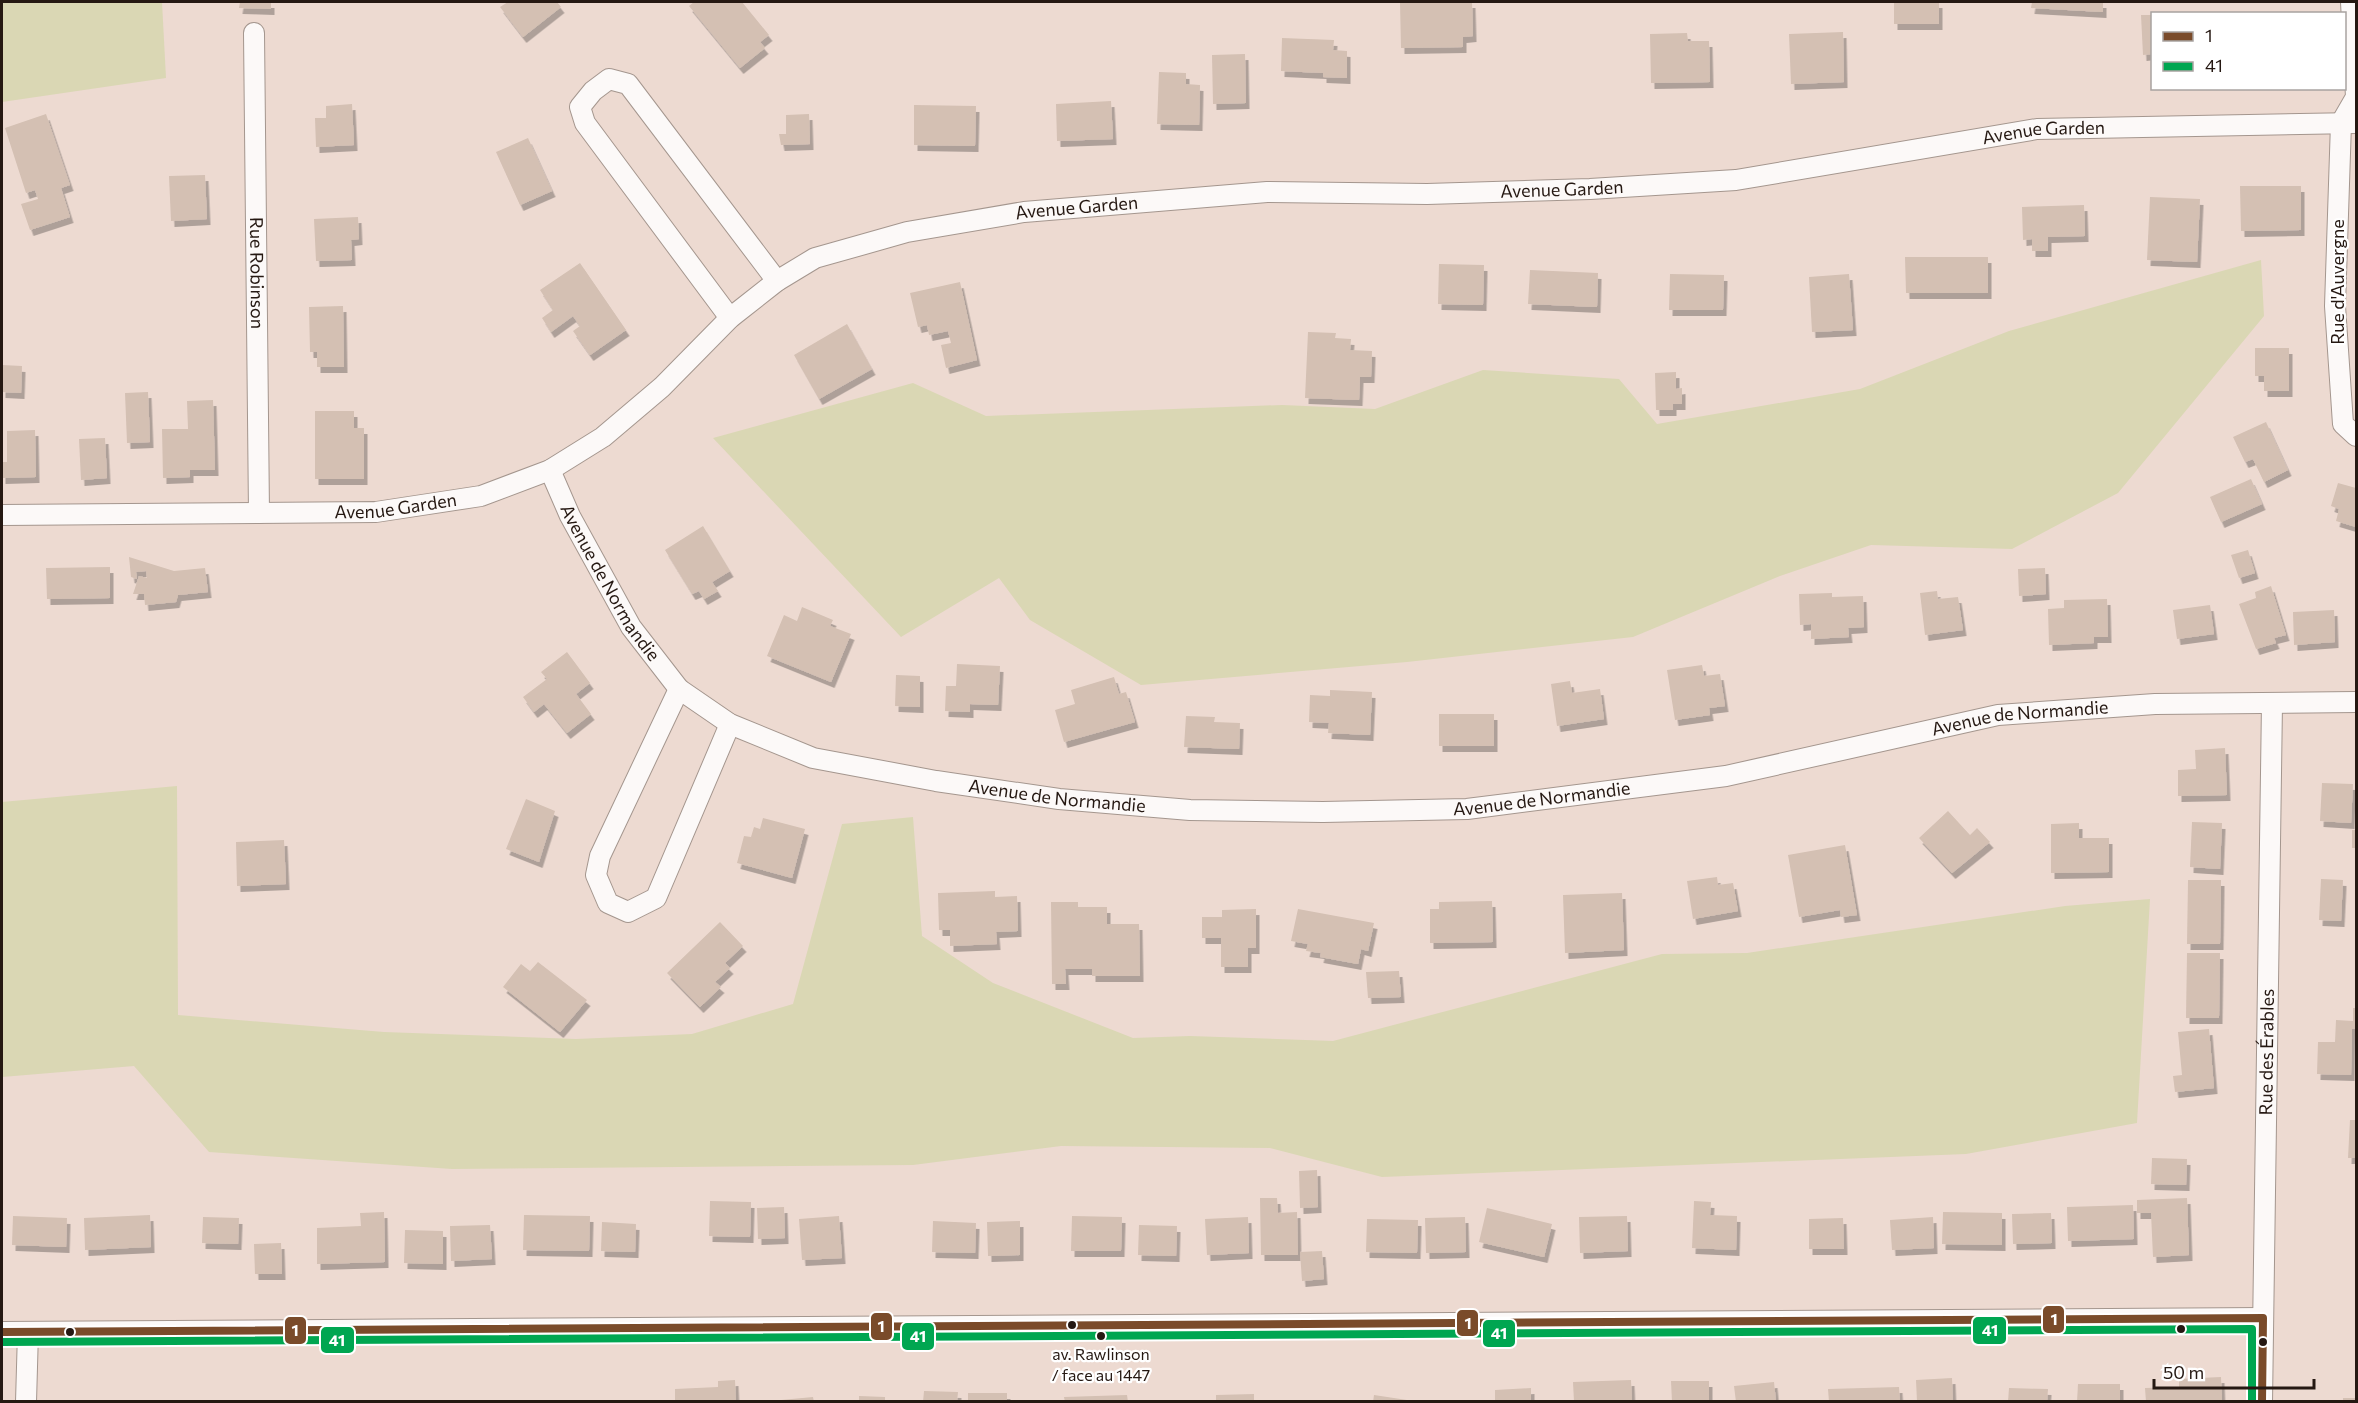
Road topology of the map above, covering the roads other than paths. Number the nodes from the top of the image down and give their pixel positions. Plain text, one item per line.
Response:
1 (2351, 2) edge
2 (254, 33) dead end
3 (2349, 123) edge
4 (777, 281) junction
5 (730, 318) junction
6 (2356, 435) edge
7 (550, 470) junction
8 (259, 513) junction
9 (2, 515) edge
10 (679, 689) junction
11 (2356, 702) edge
12 (2272, 703) junction
13 (730, 724) junction
14 (2263, 1318) junction
15 (2, 1332) edge
16 (28, 1332) junction
17 (26, 1401) edge
18 (2262, 1401) edge

1 - 3 street
2 - 8 street, Rue Robinson
3 - 4 street, Avenue Garden
3 - 6 street, Rue d'Auvergne
4 - 5 street, Avenue Garden
4 - 5 street
5 - 7 street, Avenue Garden
7 - 8 street, Avenue Garden
7 - 10 street, Avenue de Normandie
8 - 9 street, Avenue Garden
10 - 13 street, Avenue de Normandie
10 - 13 street
11 - 12 street, Avenue de Normandie
12 - 13 street, Avenue de Normandie
12 - 14 street, Rue des Érables
14 - 16 street
14 - 18 street, Rue des Érables
15 - 16 street
16 - 17 street

